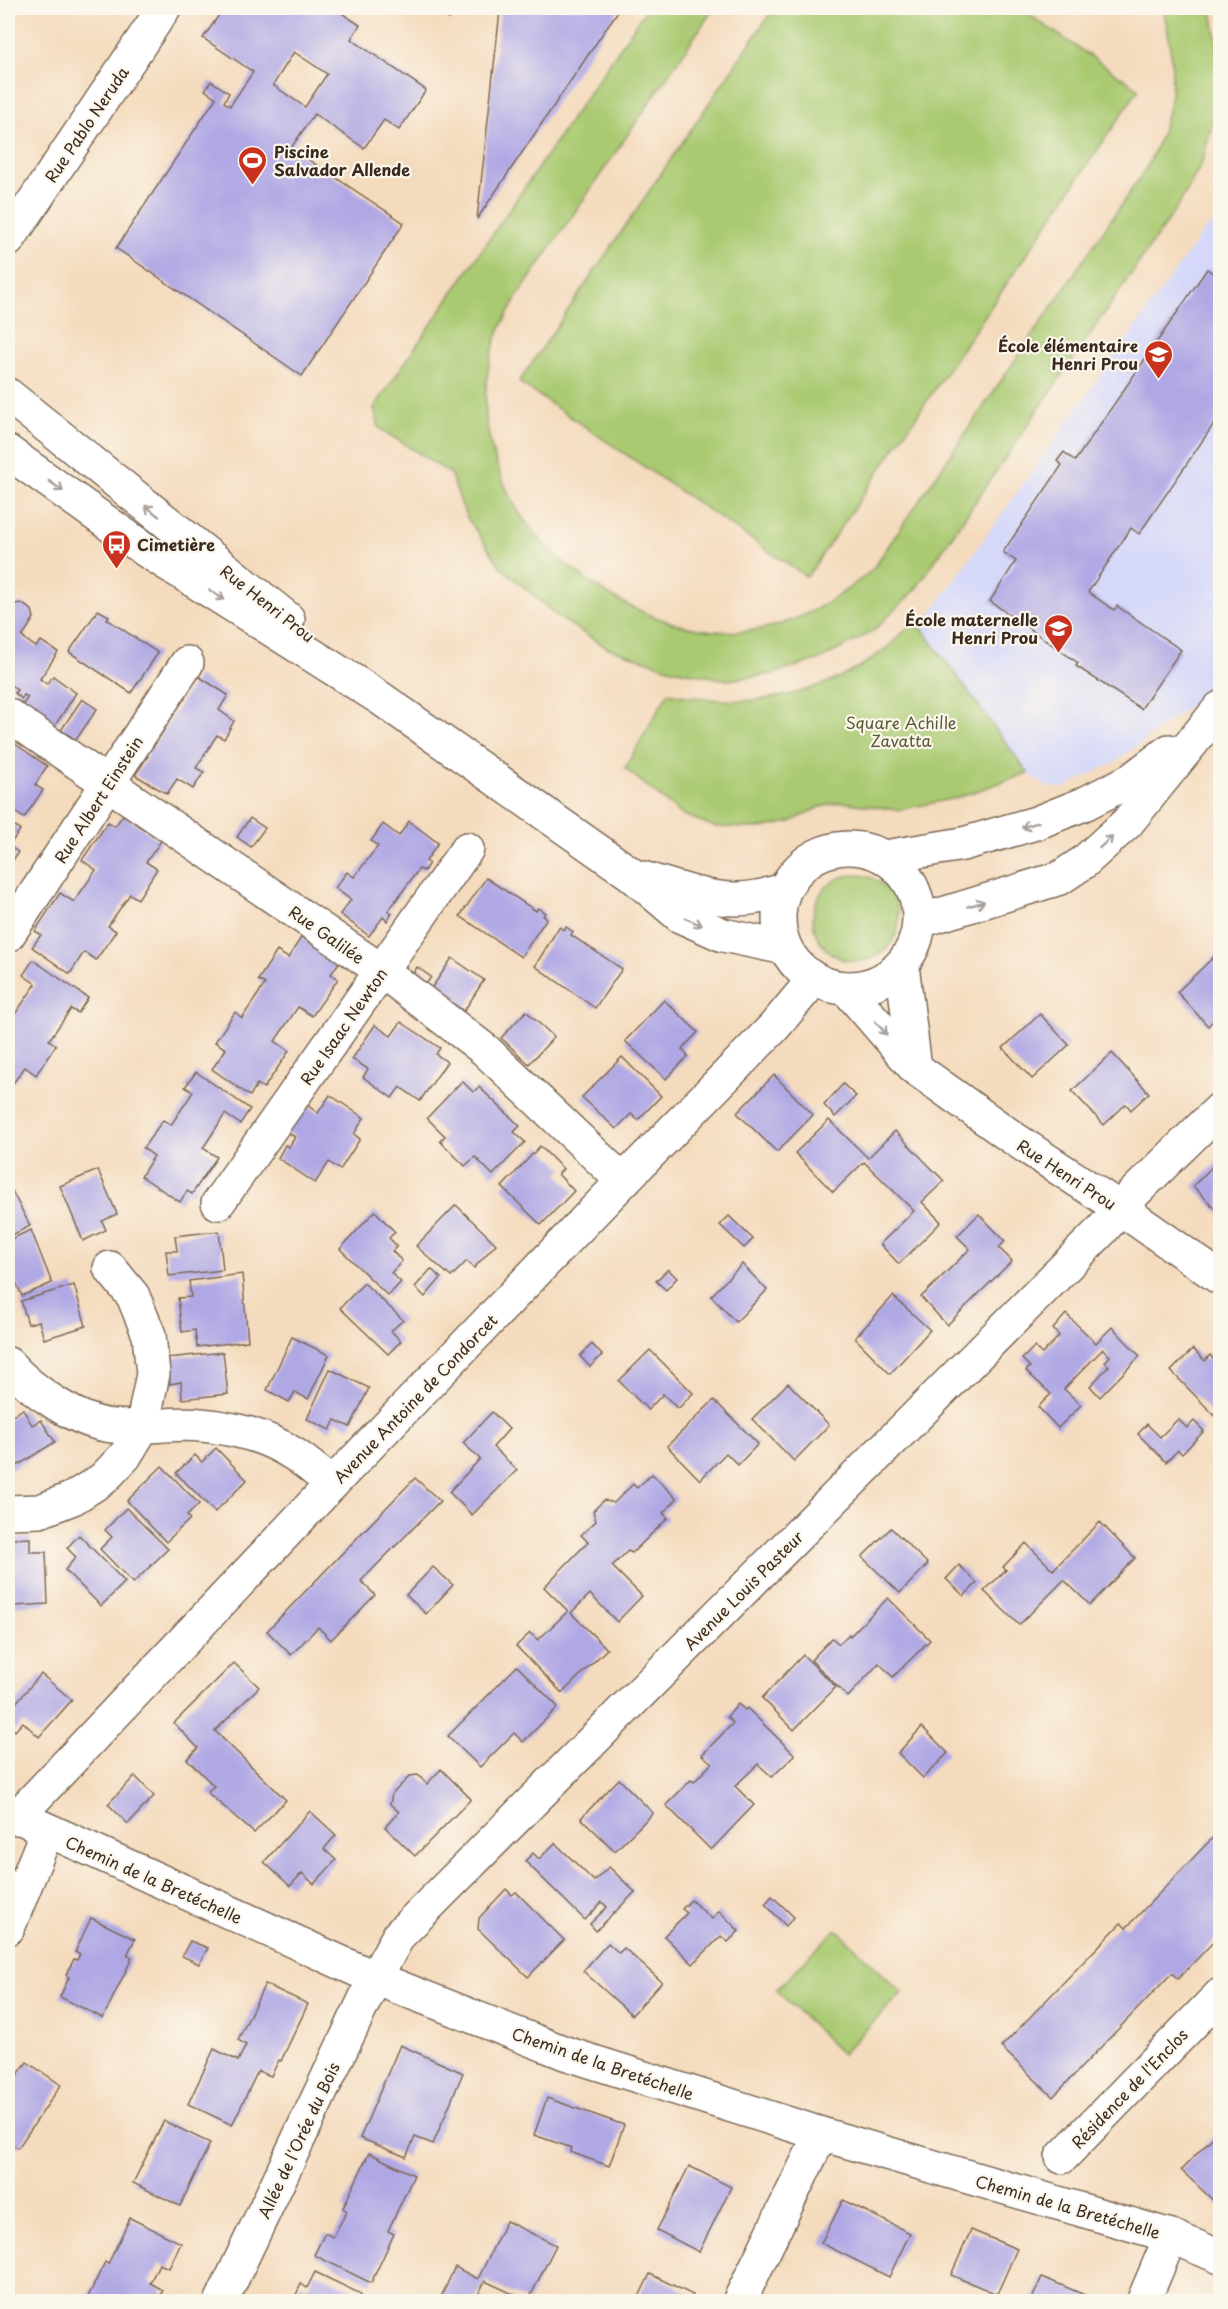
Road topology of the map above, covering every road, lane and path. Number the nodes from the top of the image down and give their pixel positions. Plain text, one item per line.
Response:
1 (165, 8) edge
2 (8, 241) edge
3 (8, 370) edge
4 (8, 382) edge
5 (8, 395) edge
6 (8, 452) edge
7 (188, 663) dead end
8 (1215, 714) edge
9 (8, 715) edge
10 (445, 743) junction
11 (108, 783) junction
12 (467, 849) dead end
13 (885, 857) junction
14 (631, 874) junction
15 (784, 890) junction
16 (920, 921) junction
17 (8, 935) edge
18 (785, 948) junction
19 (902, 965) junction
20 (382, 971) junction
21 (814, 979) junction
22 (846, 988) junction
23 (915, 1068) junction
24 (1221, 1108) edge
25 (623, 1181) junction
26 (219, 1203) dead end
27 (1121, 1209) junction
28 (110, 1268) dead end
29 (1221, 1278) edge
30 (8, 1364) edge
31 (142, 1428) junction
32 (333, 1484) junction
33 (8, 1512) edge
34 (12, 1815) edge
35 (47, 1831) junction
36 (8, 1928) edge
37 (375, 1978) junction
38 (1221, 1995) edge
39 (821, 2134) junction
40 (1062, 2157) dead end
41 (1171, 2236) junction
42 (1221, 2257) edge
43 (221, 2301) edge
44 (739, 2301) edge
45 (1143, 2301) edge

1 - 2 street, Rue Pablo Neruda
3 - 4 street
10 -> 5 street, Rue Henri Prou
6 -> 10 street, Rue Henri Prou
7 - 11 street, Rue Albert Einstein
8 -> 13 street
16 -> 8 street
9 - 11 street, Rue Galilée
10 - 14 street, Rue Henri Prou
11 - 17 street, Rue Albert Einstein
11 - 20 street, Rue Galilée
12 - 20 street, Rue Isaac Newton
13 - 15 street
13 - 16 street
14 - 15 street, Rue Henri Prou
14 -> 18 street, Rue Henri Prou
15 - 18 street
16 - 19 street
18 - 21 street
19 - 22 street
19 - 23 street
20 - 25 street, Rue Galilée
20 - 26 street, Rue Isaac Newton
21 - 22 street
21 - 25 street, Avenue Antoine de Condorcet
22 -> 23 street, Rue Henri Prou
23 - 27 street, Rue Henri Prou
24 - 27 street, Avenue Louis Pasteur
25 - 32 street, Avenue Antoine de Condorcet
27 - 29 street, Rue Henri Prou
27 - 37 street, Avenue Louis Pasteur
28 - 31 street
30 - 31 street
31 - 32 street
31 - 33 street
32 - 34 street, Avenue Antoine de Condorcet
34 - 35 street, Chemin de la Bretéchelle
35 - 36 street
35 - 37 street, Chemin de la Bretéchelle
37 - 39 street, Chemin de la Bretéchelle
37 - 43 street, Allée de l'Orée du Bois
38 - 40 street, Résidence de l'Enclos
39 - 41 street, Chemin de la Bretéchelle
39 - 44 street
41 - 42 street, Chemin de la Bretéchelle
41 - 45 street

